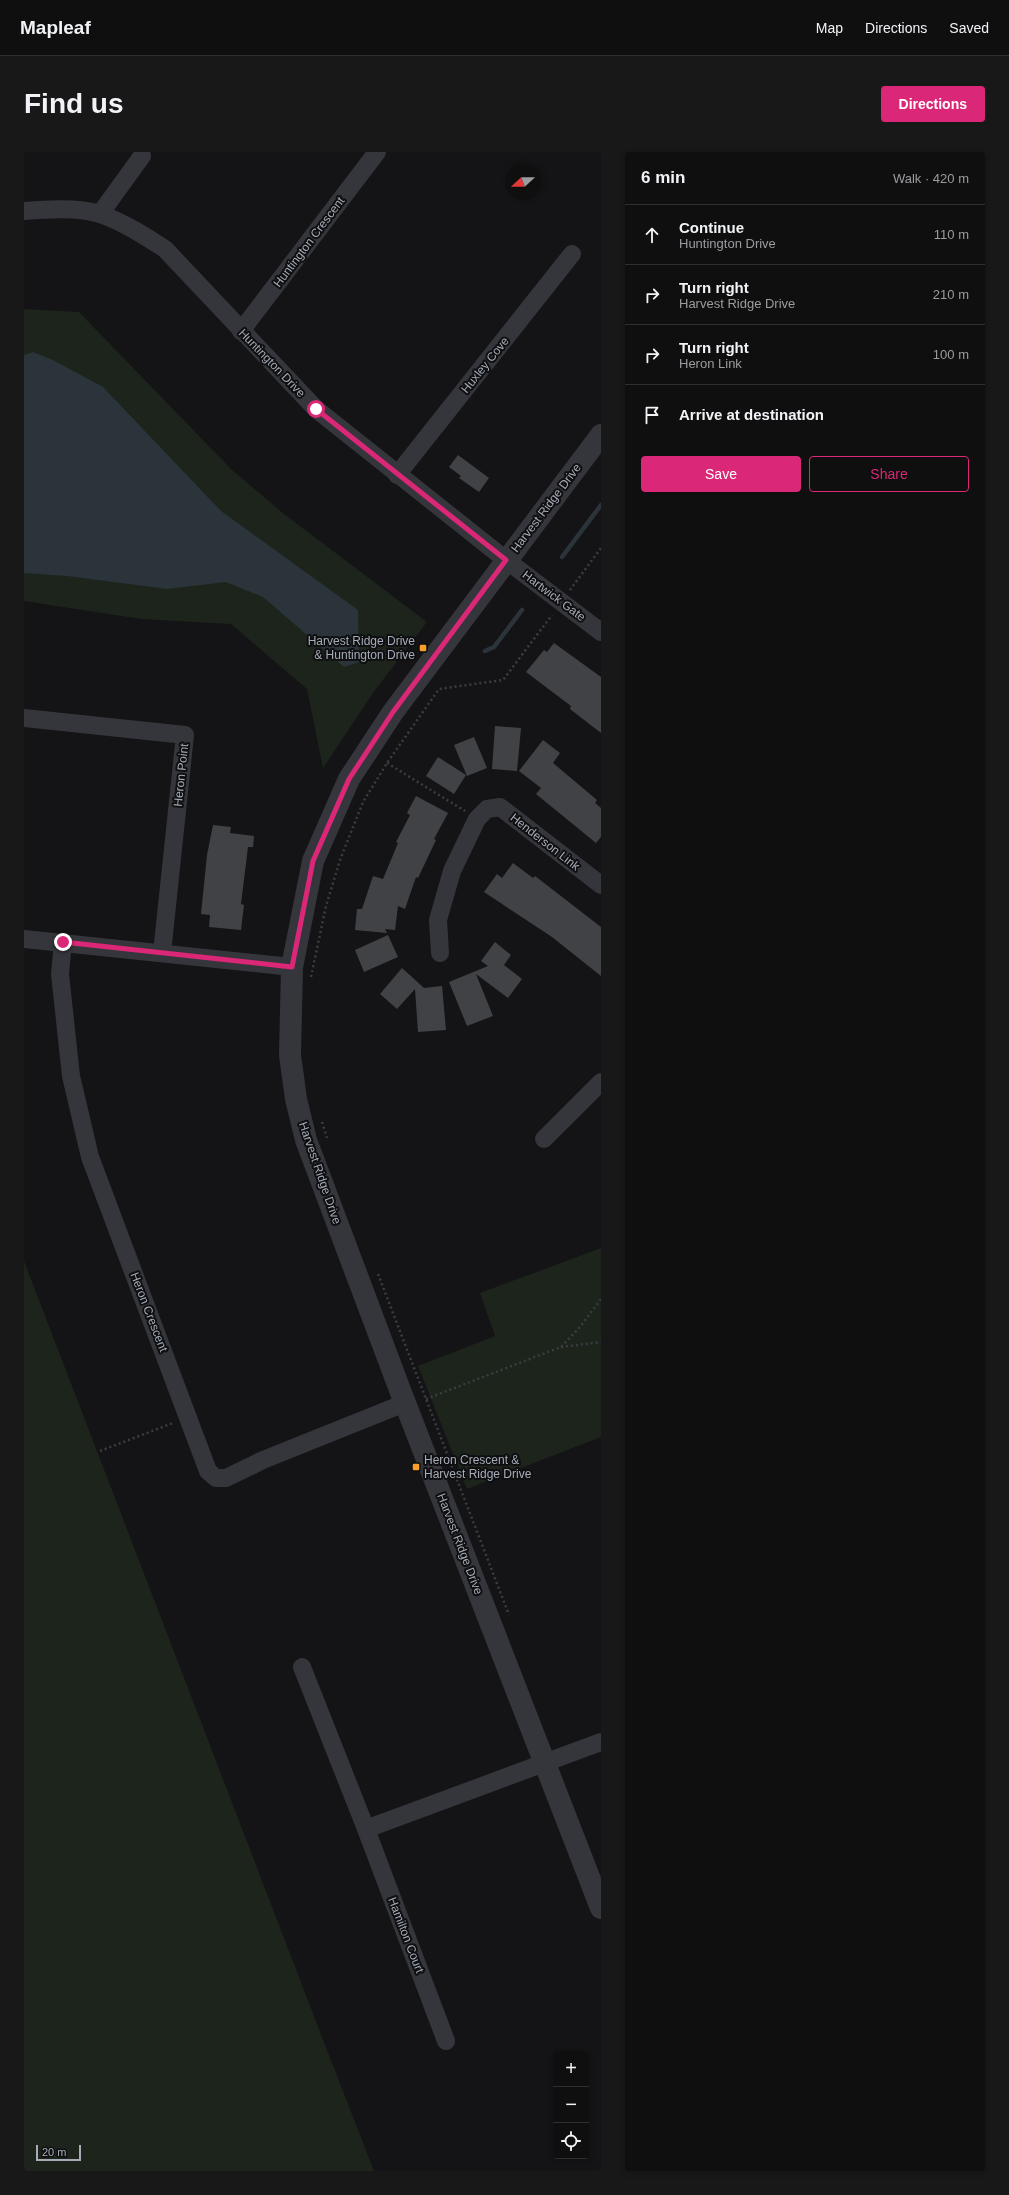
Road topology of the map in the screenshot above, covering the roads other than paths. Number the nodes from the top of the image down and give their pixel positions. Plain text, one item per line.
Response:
1 (376, 152) edge
2 (143, 153) edge
3 (24, 211) edge
4 (100, 214) junction
5 (572, 254) dead end
6 (241, 331) junction
7 (601, 435) edge
8 (397, 475) junction
9 (506, 560) junction
10 (601, 632) edge
11 (24, 718) edge
12 (601, 885) edge
13 (24, 939) edge
14 (63, 942) junction
15 (162, 953) junction
16 (440, 953) dead end
17 (292, 967) junction
18 (601, 1082) edge
19 (544, 1139) dead end
20 (405, 1403) junction
21 (302, 1667) dead end
22 (601, 1742) edge
23 (546, 1764) junction
24 (366, 1830) junction
25 (601, 1908) edge
26 (446, 2042) dead end

1 - 6 street, Huntington Crescent
2 - 4 street
3 - 4 street, Huntington Drive
4 - 6 street, Huntington Drive
5 - 8 street, Huxley Cove
6 - 8 street, Huntington Drive
7 - 9 street, Harvest Ridge Drive
8 - 9 street, Huntington Drive
9 - 10 street, Hartwick Gate
9 - 17 street, Harvest Ridge Drive
11 - 15 street, Heron Point
12 - 16 street, Henderson Link
13 - 14 street
14 - 15 street
14 - 20 street, Heron Crescent
15 - 17 street
17 - 20 street, Harvest Ridge Drive
18 - 19 street
20 - 23 street, Harvest Ridge Drive
21 - 24 street, Hamilton Court
22 - 23 street
23 - 24 street
23 - 25 street, Harvest Ridge Drive
24 - 26 street, Hamilton Court

